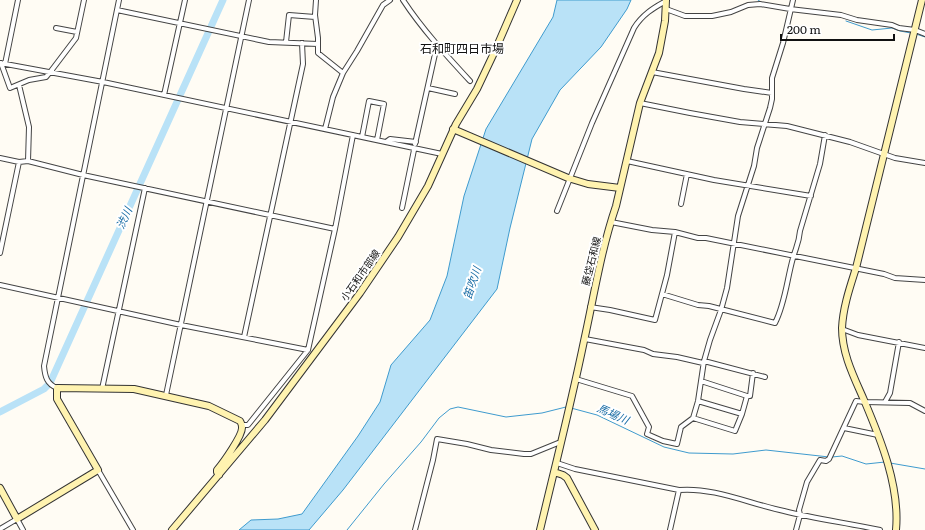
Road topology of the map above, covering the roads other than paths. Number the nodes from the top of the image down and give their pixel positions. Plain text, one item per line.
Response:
1 (18, 0) edge
2 (84, 0) edge
3 (119, 0) edge
4 (185, 0) edge
5 (249, 0) edge
6 (316, 0) edge
7 (390, 0) edge
8 (403, 0) edge
9 (517, 0) edge
10 (666, 0) edge
11 (793, 0) edge
12 (922, 0) edge
13 (666, 9) junction
14 (790, 9) junction
15 (117, 10) junction
16 (315, 17) junction
17 (180, 24) junction
18 (56, 28) dead end
19 (77, 32) junction
20 (914, 33) junction
21 (925, 34) edge
22 (241, 36) junction
23 (286, 42) junction
24 (302, 43) junction
25 (318, 44) junction
26 (437, 45) junction
27 (2, 63) edge
28 (51, 71) junction
29 (652, 72) junction
30 (343, 73) junction
31 (470, 81) dead end
32 (103, 82) junction
33 (19, 85) junction
34 (428, 88) junction
35 (772, 93) junction
36 (455, 94) dead end
37 (164, 95) junction
38 (640, 103) junction
39 (226, 108) junction
40 (289, 122) junction
41 (765, 125) junction
42 (325, 129) junction
43 (456, 130) junction
44 (353, 135) junction
45 (825, 135) junction
46 (362, 137) junction
47 (377, 140) junction
48 (386, 142) junction
49 (414, 150) dead end
50 (442, 154) junction
51 (884, 154) junction
52 (0, 158) edge
53 (28, 161) junction
54 (626, 161) junction
55 (19, 162) junction
56 (925, 163) edge
57 (687, 174) junction
58 (83, 175) junction
59 (569, 179) junction
60 (748, 186) junction
61 (143, 188) junction
62 (620, 188) junction
63 (811, 196) junction
64 (207, 201) junction
65 (681, 204) dead end
66 (402, 208) dead end
67 (557, 211) dead end
68 (270, 215) junction
69 (611, 222) junction
70 (335, 228) junction
71 (674, 232) junction
72 (733, 244) junction
73 (0, 253) edge
74 (794, 256) junction
75 (856, 268) junction
76 (925, 280) edge
77 (0, 285) edge
78 (662, 294) junction
79 (58, 297) junction
80 (590, 307) junction
81 (721, 310) junction
82 (119, 311) junction
83 (181, 324) junction
84 (842, 328) junction
85 (244, 337) junction
86 (585, 339) junction
87 (899, 342) junction
88 (925, 348) edge
89 (308, 350) junction
90 (704, 362) junction
91 (753, 373) junction
92 (765, 376) dead end
93 (576, 379) junction
94 (700, 381) junction
95 (54, 387) junction
96 (102, 389) junction
97 (166, 395) junction
98 (747, 396) junction
99 (698, 401) junction
100 (865, 402) junction
101 (885, 402) junction
102 (925, 411) edge
103 (742, 414) junction
104 (693, 418) junction
105 (242, 425) junction
106 (844, 428) junction
107 (878, 435) junction
108 (561, 444) junction
109 (556, 462) junction
110 (98, 470) junction
111 (554, 472) junction
112 (219, 476) junction
113 (0, 488) edge
114 (679, 490) junction
115 (800, 515) junction
116 (17, 519) junction
117 (0, 529) edge
118 (132, 529) edge
119 (23, 530) edge
120 (126, 530) edge
121 (172, 530) edge
122 (415, 530) edge
123 (540, 530) edge
124 (595, 530) edge
125 (670, 530) edge
126 (796, 530) edge
127 (880, 530) edge
128 (896, 530) edge

1 - 27 street
2 - 19 street
3 - 15 street
4 - 17 street
5 - 22 street
6 - 16 street
7 - 30 street
8 - 26 street
9 - 43 street, 小石和市部線
10 - 13 street, 藤垈石和線
10 - 59 street
11 - 14 street
12 - 20 street
13 - 14 street
13 - 29 street, 藤垈石和線
14 - 20 street
14 - 35 street
15 - 17 street
15 - 32 street
16 - 23 street
16 - 25 street
17 - 22 street
17 - 37 street
18 - 19 street
19 - 28 street
20 - 21 street
20 - 51 street
22 - 23 street
22 - 39 street
23 - 24 street
24 - 25 street
24 - 40 street
25 - 30 street
26 - 31 street
26 - 34 street
27 - 28 street
27 - 33 street
28 - 32 street
28 - 33 street
29 - 35 street
29 - 38 street, 藤垈石和線
30 - 42 street
32 - 37 street
32 - 58 street
33 - 53 street
34 - 36 street
34 - 48 street
35 - 41 street
37 - 39 street
38 - 41 street
38 - 54 street, 藤垈石和線
39 - 40 street
39 - 64 street
40 - 42 street
40 - 68 street
41 - 45 street
41 - 60 street
42 - 44 street
43 - 50 street, 小石和市部線
43 - 59 street
44 - 46 street
44 - 70 street
45 - 51 street
45 - 63 street
46 - 47 street
46 - 47 street
47 - 48 street
48 - 50 street
49 - 66 street
50 - 112 street, 小石和市部線
51 - 56 street
51 - 75 street
52 - 55 street
53 - 55 street
53 - 58 street
54 - 57 street
54 - 62 street, 藤垈石和線
55 - 73 street
57 - 60 street
57 - 65 street
58 - 61 street
58 - 79 street
59 - 62 street
59 - 67 street
60 - 63 street
60 - 72 street
61 - 64 street
61 - 82 street
62 - 69 street, 藤垈石和線
63 - 74 street
64 - 68 street
64 - 83 street
68 - 70 street
68 - 85 street
69 - 71 street
69 - 80 street, 藤垈石和線
70 - 89 street
71 - 72 street
71 - 78 street
72 - 74 street
72 - 81 street
74 - 75 street
74 - 81 street
75 - 76 street
75 - 84 street
77 - 79 street
78 - 80 street
78 - 81 street
79 - 82 street
79 - 95 street
80 - 86 street, 藤垈石和線
81 - 90 street
82 - 83 street
82 - 96 street
83 - 85 street
83 - 97 street
84 - 87 street
84 - 100 street
85 - 89 street
86 - 90 street
86 - 93 street, 藤垈石和線
87 - 88 street
87 - 101 street
89 - 105 street
90 - 91 street
90 - 94 street
91 - 92 street
91 - 98 street
93 - 104 street
93 - 108 street, 藤垈石和線
94 - 98 street
94 - 99 street
95 - 96 street
95 - 110 street
96 - 97 street
97 - 105 street
98 - 103 street
99 - 103 street
99 - 104 street
100 - 101 street
100 - 106 street
100 - 107 street
101 - 102 street
103 - 104 street
105 - 112 street
106 - 107 street
106 - 115 street
107 - 128 street
108 - 109 street, 藤垈石和線
108 - 122 street
109 - 111 street, 藤垈石和線
109 - 114 street
110 - 116 street
110 - 118 street
111 - 123 street, 藤垈石和線
111 - 124 street
112 - 121 street, 小石和市部線
113 - 116 street
114 - 115 street
114 - 125 street
115 - 126 street
115 - 127 street
116 - 117 street
116 - 119 street
118 - 120 street

